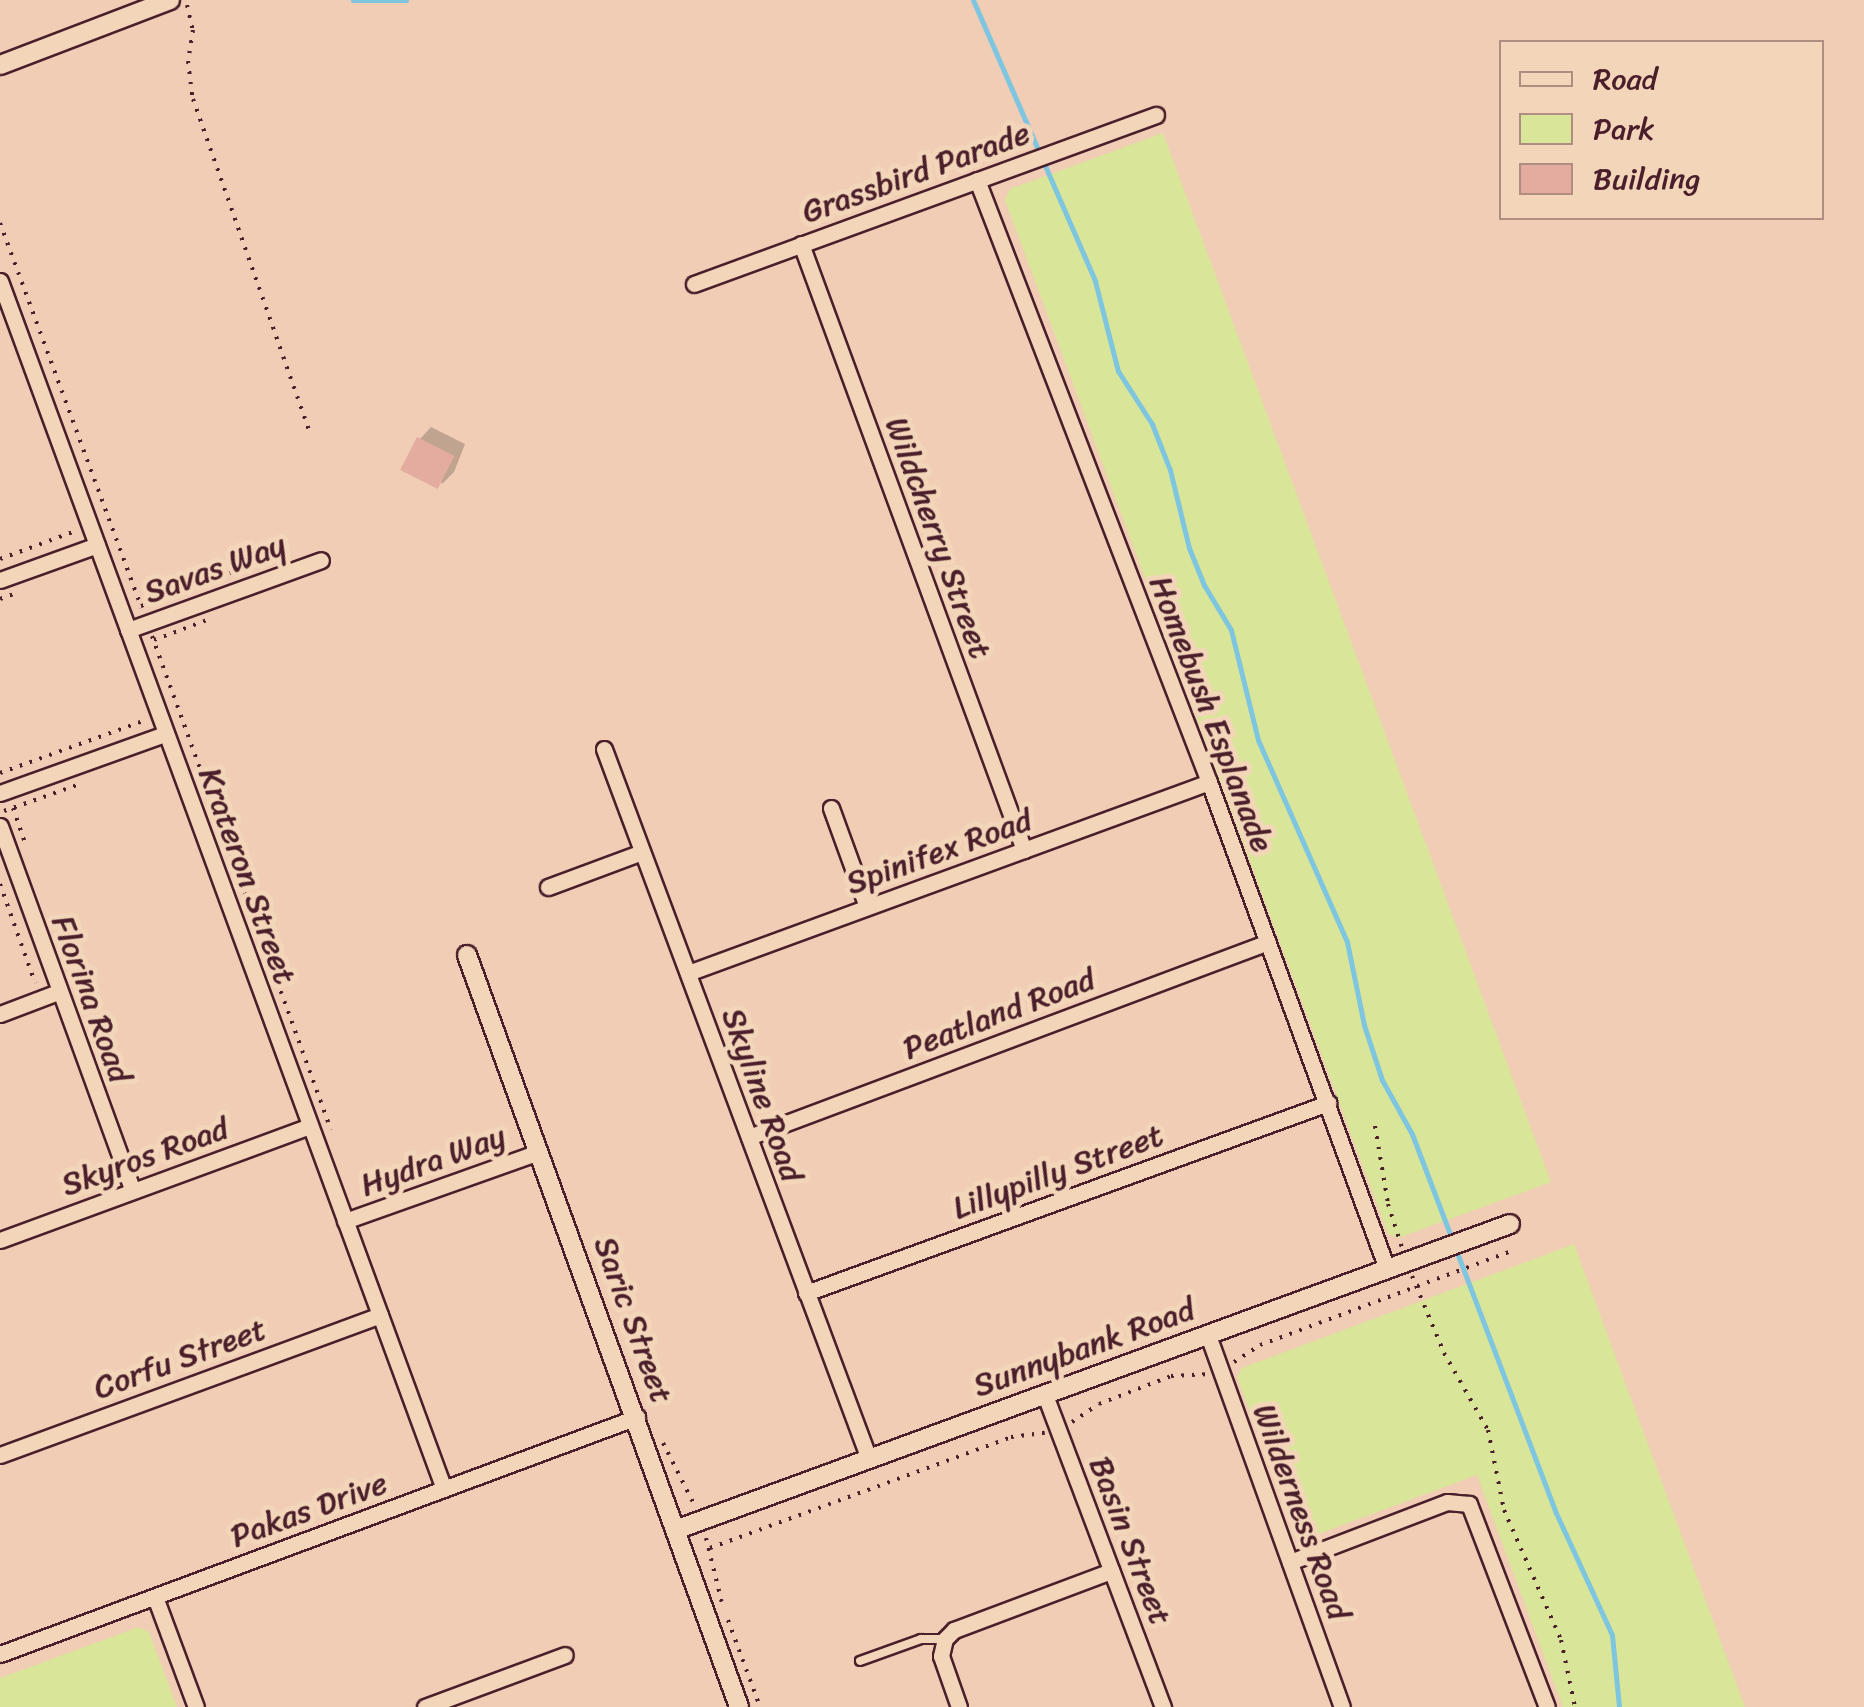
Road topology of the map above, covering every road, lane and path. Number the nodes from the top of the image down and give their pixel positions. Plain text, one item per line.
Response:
1 (170, 0) edge
2 (186, 0) edge
3 (0, 65) edge
4 (1156, 115) dead end
5 (977, 180) junction
6 (0, 224) edge
7 (801, 244) junction
8 (0, 281) edge
9 (694, 284) dead end
10 (309, 430) dead end
11 (73, 532) dead end
12 (96, 545) junction
13 (275, 556) dead end
14 (0, 559) edge
15 (321, 560) dead end
16 (0, 580) edge
17 (141, 606) junction
18 (220, 616) dead end
19 (148, 623) junction
20 (128, 630) junction
21 (154, 640) junction
22 (134, 648) junction
23 (143, 721) dead end
24 (165, 734) junction
25 (604, 749) dead end
26 (0, 774) edge
27 (1208, 782) junction
28 (0, 793) edge
29 (830, 808) dead end
30 (0, 826) edge
31 (1024, 850) junction
32 (642, 852) junction
33 (0, 884) edge
34 (548, 886) dead end
35 (868, 907) junction
36 (1268, 942) junction
37 (466, 955) dead end
38 (688, 973) junction
39 (36, 985) dead end
40 (58, 992) junction
41 (0, 1014) edge
42 (1328, 1104) junction
43 (310, 1126) junction
44 (1375, 1126) dead end
45 (748, 1137) junction
46 (337, 1145) dead end
47 (539, 1152) junction
48 (133, 1190) junction
49 (345, 1221) junction
50 (1510, 1224) dead end
51 (0, 1240) edge
52 (1512, 1251) dead end
53 (1406, 1262) junction
54 (1388, 1269) junction
55 (1417, 1286) junction
56 (806, 1293) junction
57 (380, 1315) junction
58 (1208, 1335) junction
59 (1220, 1370) junction
60 (1045, 1394) junction
61 (636, 1417) junction
62 (1058, 1429) junction
63 (0, 1455) edge
64 (869, 1459) junction
65 (444, 1489) junction
66 (678, 1529) junction
67 (710, 1548) dead end
68 (1290, 1562) junction
69 (1112, 1571) junction
70 (155, 1597) junction
71 (945, 1639) junction
72 (0, 1654) edge
73 (565, 1654) dead end
74 (860, 1661) dead end
75 (196, 1707) edge
76 (425, 1707) edge
77 (739, 1707) edge
78 (960, 1707) edge
79 (1162, 1707) edge
80 (1342, 1707) edge
81 (1547, 1707) edge
82 (1575, 1707) edge

1 - 3 street
2 - 10 path
4 - 5 street, Grassbird Parade
5 - 7 street, Grassbird Parade
5 - 27 street, Homebush Esplanade
6 - 17 path
7 - 9 street, Grassbird Parade
7 - 31 street, Wildcherry Street
8 - 12 street, Krateron Street
11 - 14 path
12 - 16 street
12 - 20 street, Krateron Street
13 - 17 path
15 - 19 street, Savas Way
17 - 19 path
18 - 21 path
19 - 20 street, Savas Way
19 - 21 path
20 - 22 street, Krateron Street
21 - 22 path
21 - 46 path
22 - 24 street, Krateron Street
23 - 26 path
24 - 28 street
24 - 43 street, Krateron Street
25 - 32 street, Skyline Road
27 - 31 street, Spinifex Road
27 - 36 street, Homebush Esplanade
29 - 35 street
30 - 40 street, Florina Road
31 - 35 street, Spinifex Road
32 - 34 street
32 - 38 street, Skyline Road
33 - 39 path
35 - 38 street, Spinifex Road
36 - 42 street, Homebush Esplanade
36 - 45 street, Peatland Road
37 - 47 street, Saric Street
38 - 45 street, Skyline Road
40 - 41 street
40 - 48 street, Florina Road
42 - 54 street, Homebush Esplanade
42 - 56 street, Lillypilly Street
43 - 48 street, Skyros Road
43 - 49 street, Krateron Street
44 - 53 path
45 - 56 street, Skyline Road
47 - 49 street, Hydra Way
47 - 61 street, Saric Street
48 - 51 street, Skyros Road
49 - 57 street, Krateron Street
50 - 53 street, Sunnybank Road
52 - 55 path
53 - 54 street, Sunnybank Road
53 - 55 path
54 - 58 street, Sunnybank Road
55 - 59 path
55 - 82 path
56 - 64 street, Skyline Road
57 - 63 street, Corfu Street
57 - 65 street, Krateron Street
58 - 59 street, Wilderness Road
58 - 60 street, Sunnybank Road
59 - 62 path
59 - 68 street, Wilderness Road
60 - 62 street, Basin Street
60 - 64 street, Sunnybank Road
61 - 65 street, Pakas Drive
61 - 66 street, Saric Street
62 - 67 path
62 - 69 street, Basin Street
64 - 66 street, Sunnybank Road
65 - 70 street, Pakas Drive
66 - 77 street, Saric Street
68 - 80 street, Wilderness Road
68 - 81 street
69 - 71 street
69 - 79 street, Basin Street
70 - 72 street, Pakas Drive
70 - 75 street
71 - 74 lane
71 - 78 street
73 - 76 street

